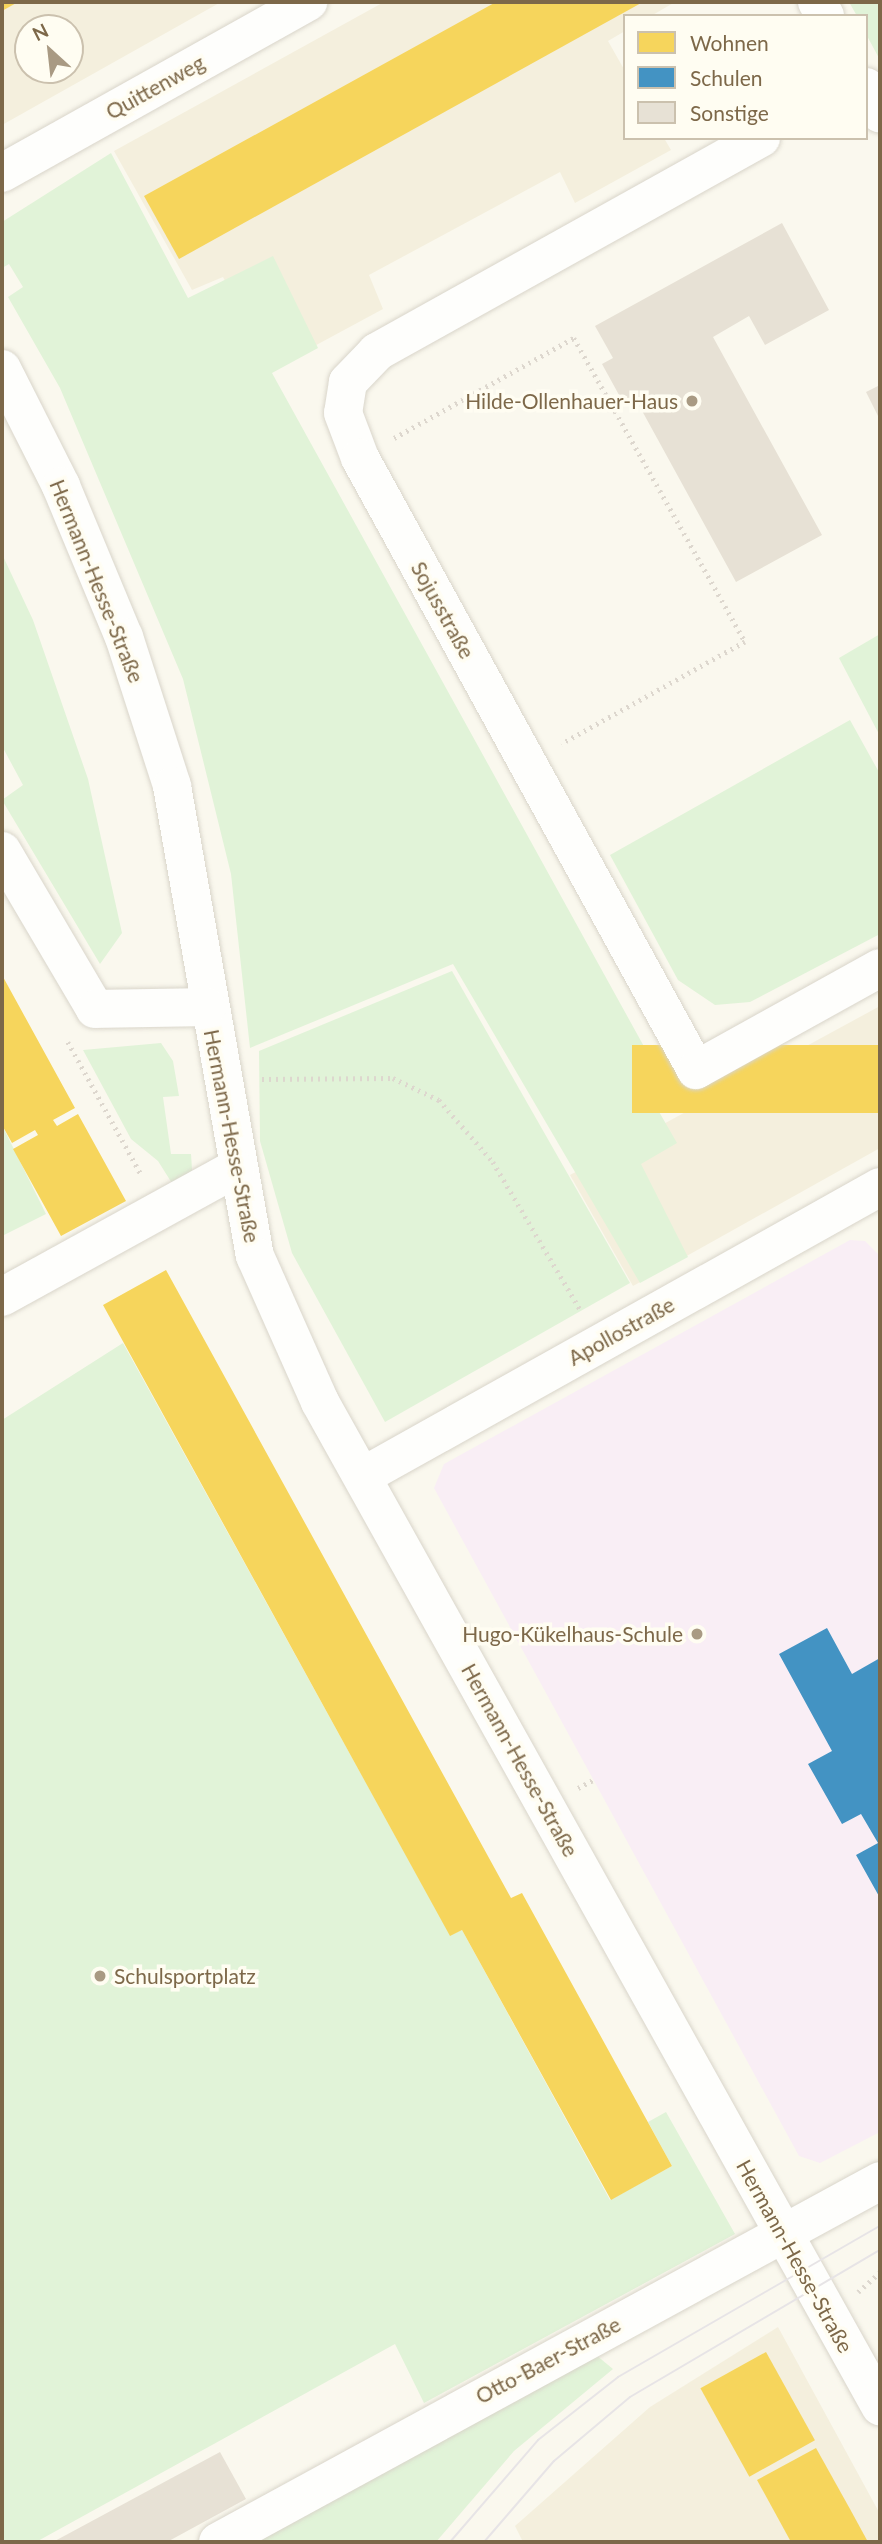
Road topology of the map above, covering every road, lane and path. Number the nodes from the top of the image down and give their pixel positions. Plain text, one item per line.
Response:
1 (308, 2) edge
2 (868, 91) edge
3 (880, 113) edge
4 (757, 140) edge
5 (2, 173) edge
6 (2, 369) edge
7 (360, 458) junction
8 (527, 765) junction
9 (2, 851) edge
10 (880, 968) edge
11 (207, 1007) junction
12 (68, 1042) dead end
13 (253, 1080) dead end
14 (235, 1169) junction
15 (880, 1189) edge
16 (161, 1210) junction
17 (2, 1297) edge
18 (586, 1319) dead end
19 (363, 1476) junction
20 (880, 2181) edge
21 (783, 2234) junction
22 (880, 2406) edge
23 (218, 2542) edge

1 - 5 street, Quittenweg
2 - 3 street
4 - 7 street, Sojusstraße
6 - 11 street, Hermann-Hesse-Straße
7 - 8 street, Sojusstraße
7 - 8 path
8 - 10 street, Sojusstraße
9 - 11 street, Hermann-Hesse-Straße
11 - 14 street, Hermann-Hesse-Straße
12 - 16 path
13 - 18 path
14 - 16 street
14 - 19 street, Hermann-Hesse-Straße
15 - 19 street, Apollostraße
16 - 17 street
19 - 21 street, Hermann-Hesse-Straße
20 - 21 street, Otto-Baer-Straße
21 - 22 street, Hermann-Hesse-Straße
21 - 23 street, Otto-Baer-Straße

